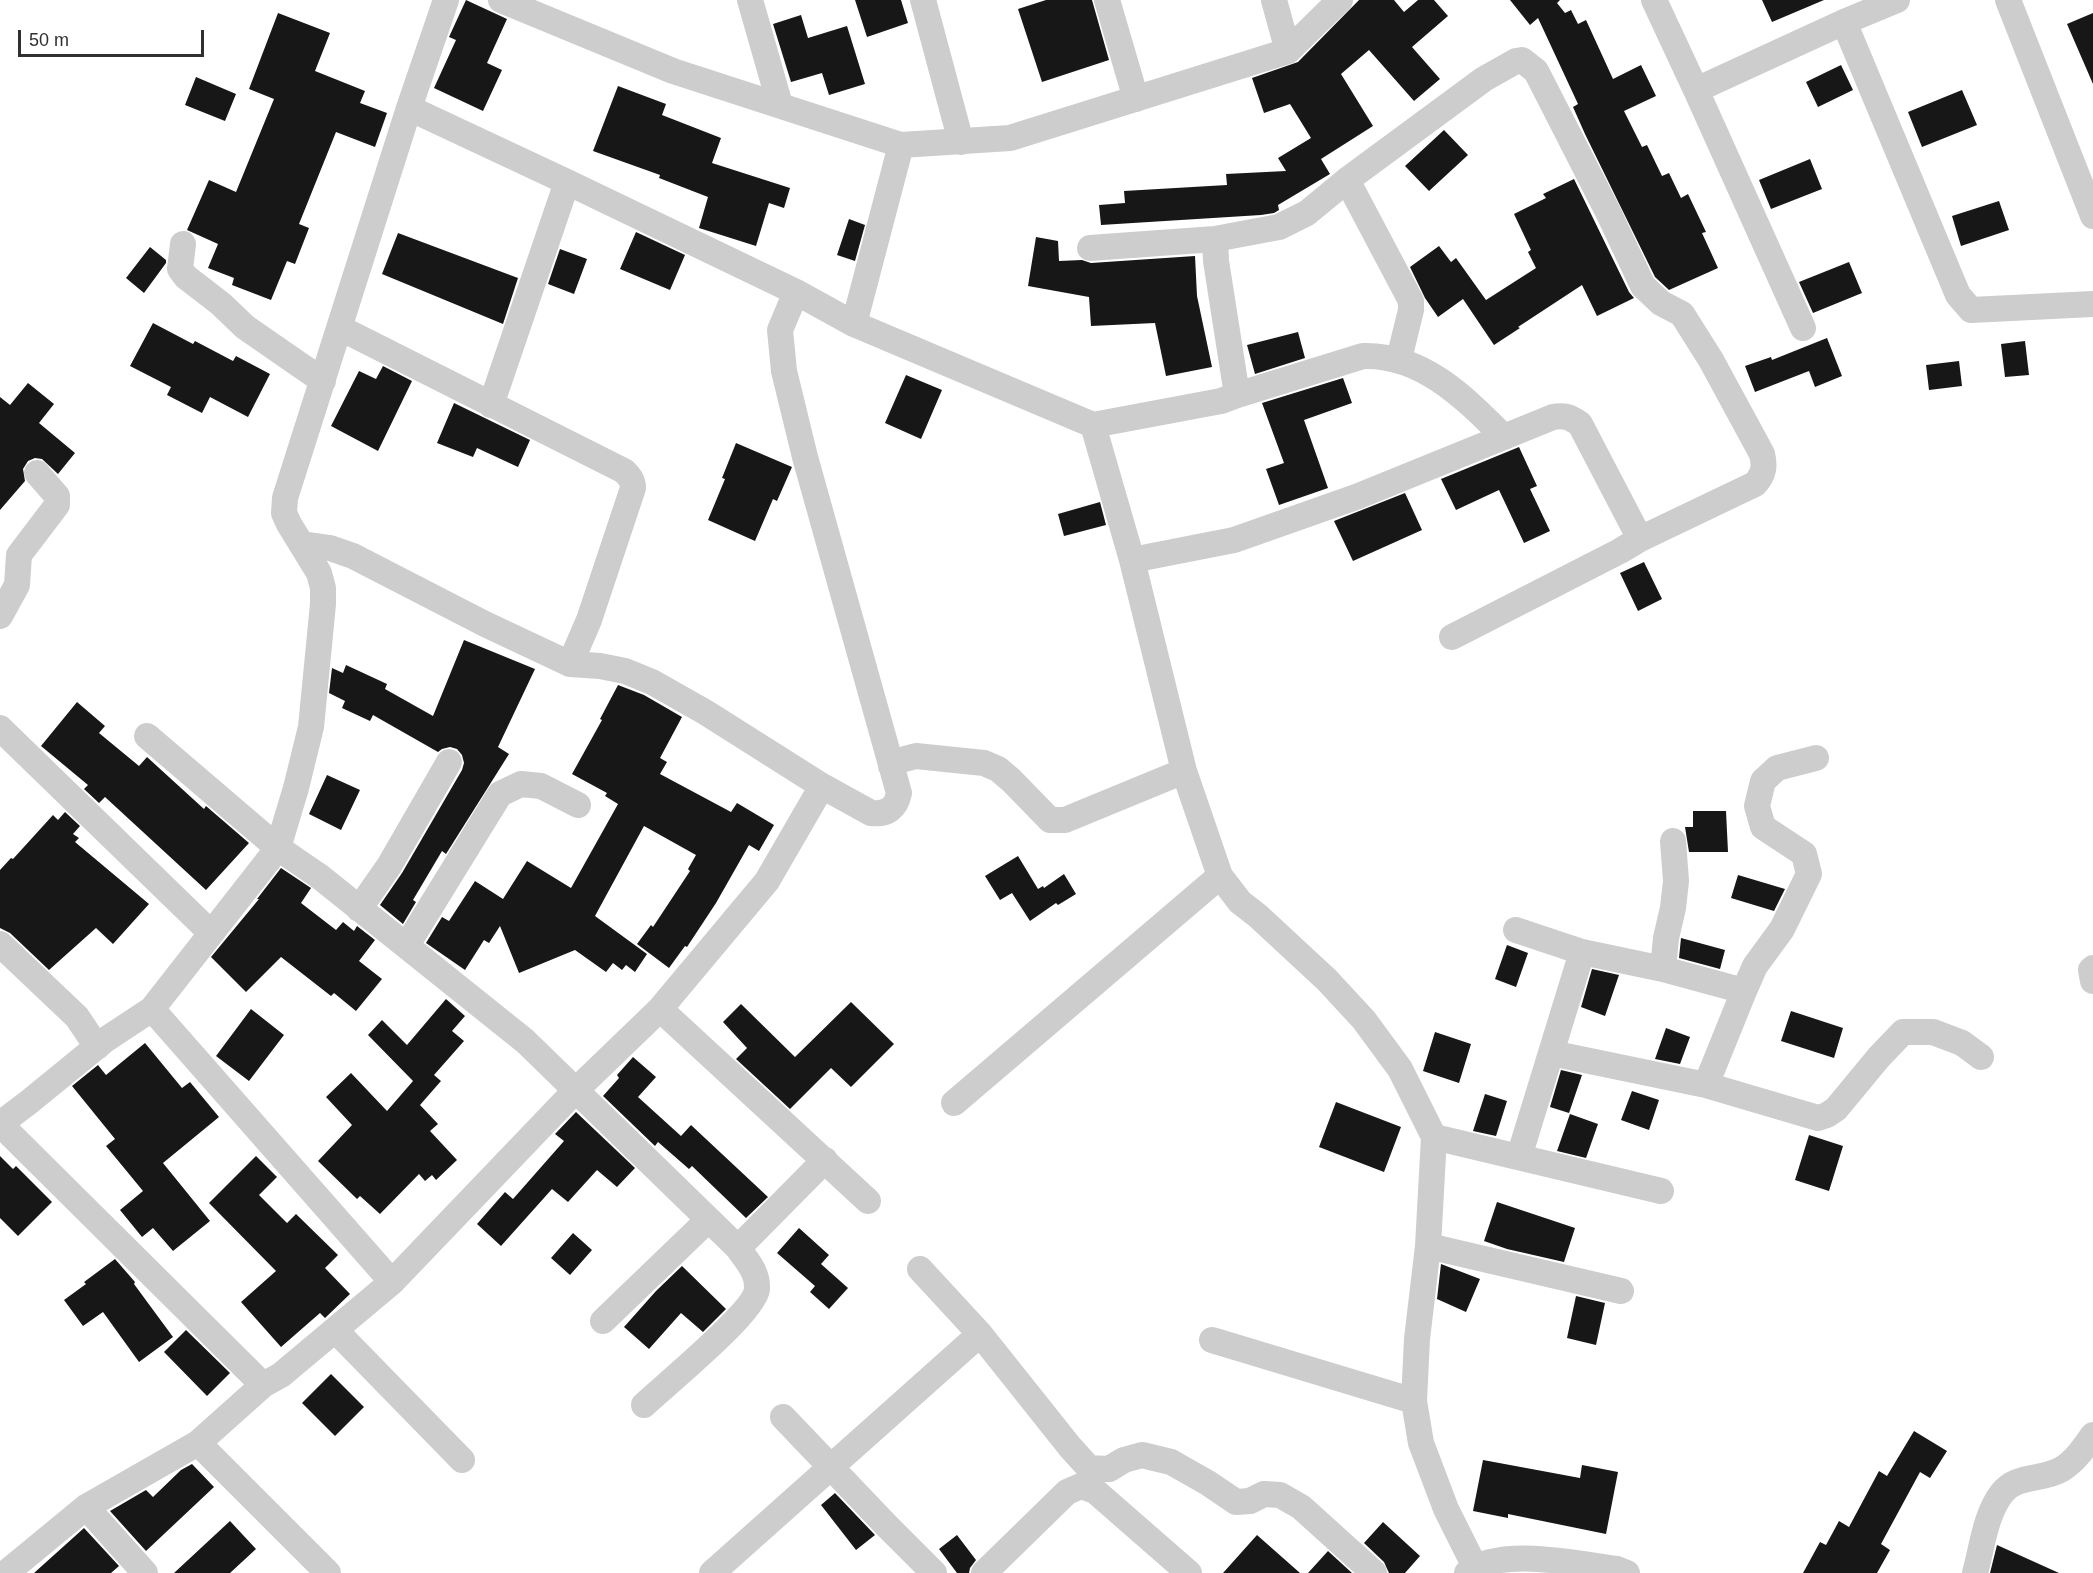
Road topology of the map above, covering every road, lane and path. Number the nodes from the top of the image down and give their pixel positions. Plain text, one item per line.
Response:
1 (446, 0) edge
2 (501, 0) edge
3 (750, 0) edge
4 (923, 0) edge
5 (1107, 0) edge
6 (1274, 0) edge
7 (1340, 0) edge
8 (1654, 0) edge
9 (1897, 0) edge
10 (2008, 0) edge
11 (1844, 22) junction
12 (1288, 51) junction
13 (1696, 90) junction
14 (1136, 99) junction
15 (780, 105) junction
16 (410, 108) junction
17 (961, 142) junction
18 (901, 145) junction
19 (1347, 180) junction
20 (567, 182) junction
21 (2093, 216) edge
22 (1215, 239) junction
23 (183, 244) dead end
24 (1090, 248) dead end
25 (796, 292) junction
26 (2093, 304) edge
27 (854, 324) junction
28 (340, 328) junction
29 (1803, 328) dead end
30 (1399, 359) junction
31 (323, 381) junction
32 (1237, 395) junction
33 (491, 405) junction
34 (1093, 425) junction
35 (1504, 437) junction
36 (36, 473) dead end
37 (1640, 539) junction
38 (302, 544) junction
39 (1132, 560) junction
40 (0, 616) edge
41 (1452, 638) dead end
42 (570, 664) junction
43 (0, 728) edge
44 (147, 736) dead end
45 (1816, 758) dead end
46 (449, 762) dead end
47 (891, 766) junction
48 (1184, 771) junction
49 (822, 786) junction
50 (578, 805) dead end
51 (1673, 842) dead end
52 (278, 848) junction
53 (1220, 876) junction
54 (359, 909) junction
55 (1516, 930) dead end
56 (211, 933) junction
57 (0, 944) edge
58 (407, 945) junction
59 (1581, 952) junction
60 (2093, 968) edge
61 (1663, 969) junction
62 (2093, 981) edge
63 (1744, 991) junction
64 (152, 1009) junction
65 (660, 1009) junction
66 (97, 1047) junction
67 (1551, 1053) junction
68 (1980, 1057) dead end
69 (1707, 1085) junction
70 (575, 1091) junction
71 (954, 1103) dead end
72 (0, 1124) edge
73 (1434, 1137) junction
74 (1519, 1157) junction
75 (825, 1160) junction
76 (1661, 1191) dead end
77 (868, 1201) dead end
78 (708, 1220) junction
79 (1428, 1246) junction
80 (738, 1248) junction
81 (920, 1269) dead end
82 (392, 1282) junction
83 (1620, 1291) dead end
84 (603, 1321) dead end
85 (335, 1330) junction
86 (980, 1334) junction
87 (1212, 1340) dead end
88 (263, 1385) junction
89 (1414, 1401) junction
90 (644, 1405) dead end
91 (783, 1417) dead end
92 (2093, 1435) edge
93 (198, 1443) junction
94 (462, 1460) dead end
95 (1124, 1460) junction
96 (832, 1468) junction
97 (1095, 1491) junction
98 (86, 1507) junction
99 (1471, 1570) edge
100 (6, 1573) edge
101 (145, 1573) edge
102 (328, 1573) edge
103 (712, 1573) edge
104 (934, 1573) edge
105 (984, 1573) edge
106 (1189, 1573) edge
107 (1374, 1573) edge
108 (1627, 1573) edge
109 (1975, 1573) edge

1 - 16 street
2 - 15 street
3 - 15 street
4 - 17 street
5 - 14 street
6 - 12 street
7 - 12 street
8 - 13 street
9 - 11 street
10 - 21 street
11 - 13 street
11 - 26 street
12 - 14 street
13 - 29 street
14 - 17 street
15 - 18 street
16 - 20 street
16 - 28 street
17 - 18 street
18 - 27 street
19 - 22 street
19 - 30 street
19 - 37 street
20 - 25 street
20 - 33 street
22 - 24 street
22 - 32 street
23 - 31 street
25 - 27 street
25 - 47 street
27 - 34 street
28 - 31 street
28 - 33 street
30 - 32 street
30 - 35 street
31 - 38 street
32 - 34 street
33 - 42 street
34 - 39 street
35 - 37 street
35 - 39 street
36 - 40 street
37 - 41 street
38 - 42 street
38 - 52 street
39 - 48 street
42 - 49 street
43 - 56 street
44 - 52 street
45 - 63 street
46 - 54 street
47 - 48 street
47 - 49 street
48 - 53 street
49 - 65 street
50 - 58 street
51 - 61 street
52 - 54 street
52 - 56 street
53 - 71 street
53 - 73 street
54 - 58 street
55 - 59 street
56 - 64 street
57 - 66 street
58 - 70 street
59 - 61 street
59 - 67 street
60 - 62 street
61 - 63 street
63 - 69 street
64 - 66 street
64 - 82 street
65 - 70 street
65 - 75 street
66 - 72 street
67 - 69 street
67 - 74 street
68 - 69 street
70 - 78 street
70 - 82 street
72 - 88 street
73 - 74 street
73 - 79 street
74 - 76 street
75 - 77 street
75 - 80 street
78 - 80 street
78 - 84 street
79 - 83 street
79 - 89 street
80 - 90 street
81 - 86 street
82 - 85 street
85 - 88 street
85 - 94 street
86 - 95 street
86 - 96 street
87 - 89 street
88 - 93 street
89 - 99 street
91 - 96 street
92 - 109 street
93 - 98 street
93 - 102 street
95 - 97 street
95 - 107 street
96 - 103 street
96 - 104 street
97 - 105 street
97 - 106 street
98 - 100 street
98 - 101 street
99 - 108 street

